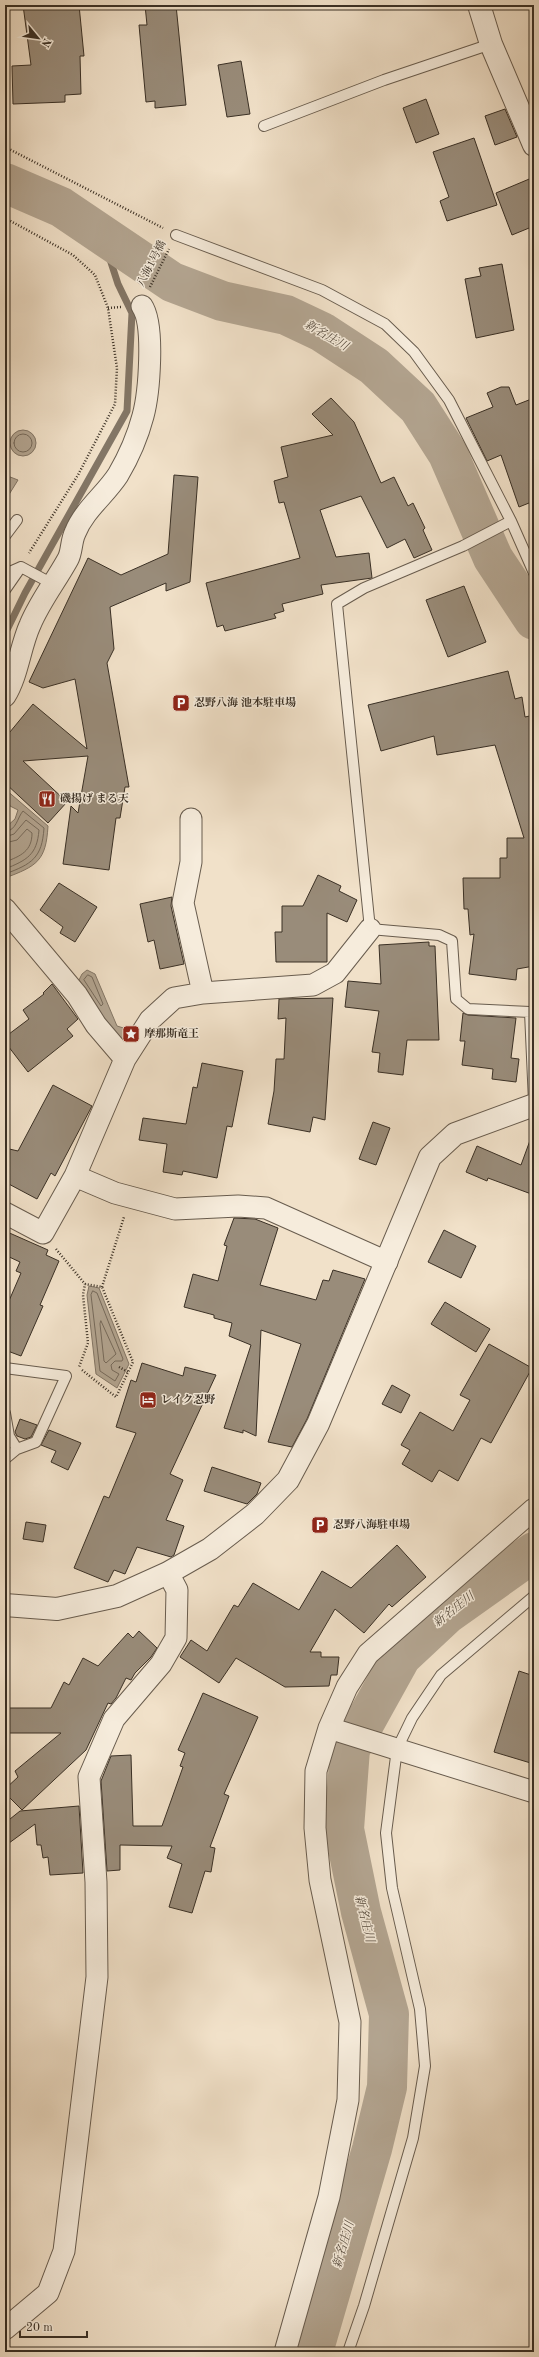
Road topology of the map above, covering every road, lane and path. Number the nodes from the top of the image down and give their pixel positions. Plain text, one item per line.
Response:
1 (479, 5) edge
2 (491, 44) junction
3 (264, 126) dead end
4 (5, 141) edge
5 (534, 145) edge
6 (5, 147) edge
7 (8, 149) junction
8 (5, 218) edge
9 (174, 239) junction
10 (145, 299) joint
11 (113, 307) dead end
12 (108, 308) junction
13 (17, 520) dead end
14 (511, 521) junction
15 (5, 536) edge
16 (20, 567) junction
17 (534, 572) edge
18 (5, 574) edge
19 (50, 583) junction
20 (5, 590) edge
21 (5, 696) edge
22 (9, 786) dead end
23 (5, 791) edge
24 (5, 798) edge
25 (5, 813) edge
26 (190, 819) dead end
27 (5, 909) edge
28 (370, 929) junction
29 (202, 993) junction
30 (125, 1059) junction
31 (534, 1102) edge
32 (534, 1105) edge
33 (75, 1176) junction
34 (130, 1198) junction
35 (5, 1213) edge
36 (43, 1233) junction
37 (387, 1262) junction
38 (85, 1284) junction
39 (102, 1287) junction
40 (79, 1367) junction
41 (119, 1367) dead end
42 (5, 1368) edge
43 (76, 1369) dead end
44 (128, 1372) junction
45 (5, 1413) edge
46 (17, 1449) junction
47 (5, 1459) edge
48 (534, 1509) edge
49 (168, 1573) junction
50 (534, 1596) edge
51 (5, 1605) edge
52 (332, 1729) junction
53 (396, 1749) junction
54 (534, 1792) edge
55 (5, 2329) edge
56 (285, 2352) edge
57 (348, 2352) edge

1 - 2 street
2 - 3 lane
2 - 5 street
4 - 7 path
6 - 7 path
7 - 9 path
8 - 12 path
9 - 10 path, 八海1号橋
9 - 14 lane
10 - 19 street
11 - 12 path
12 - 16 path
13 - 15 lane
14 - 17 lane
14 - 28 lane
16 - 18 lane
16 - 19 lane
16 - 20 lane
19 - 21 street
22 - 23 path
24 - 25 path
26 - 29 street
27 - 30 street
28 - 29 street
28 - 31 lane
29 - 30 street
30 - 33 street
32 - 37 street
33 - 34 street
33 - 36 street
34 - 37 street
34 - 39 path
35 - 36 street
36 - 38 path
37 - 49 street
38 - 39 path
38 - 40 path
39 - 44 path
40 - 43 path
40 - 44 path
41 - 44 path
42 - 46 lane
45 - 46 lane
46 - 47 lane
48 - 52 street
49 - 51 street
49 - 55 street
50 - 53 lane
52 - 53 street
52 - 56 street
53 - 54 street
53 - 57 lane

